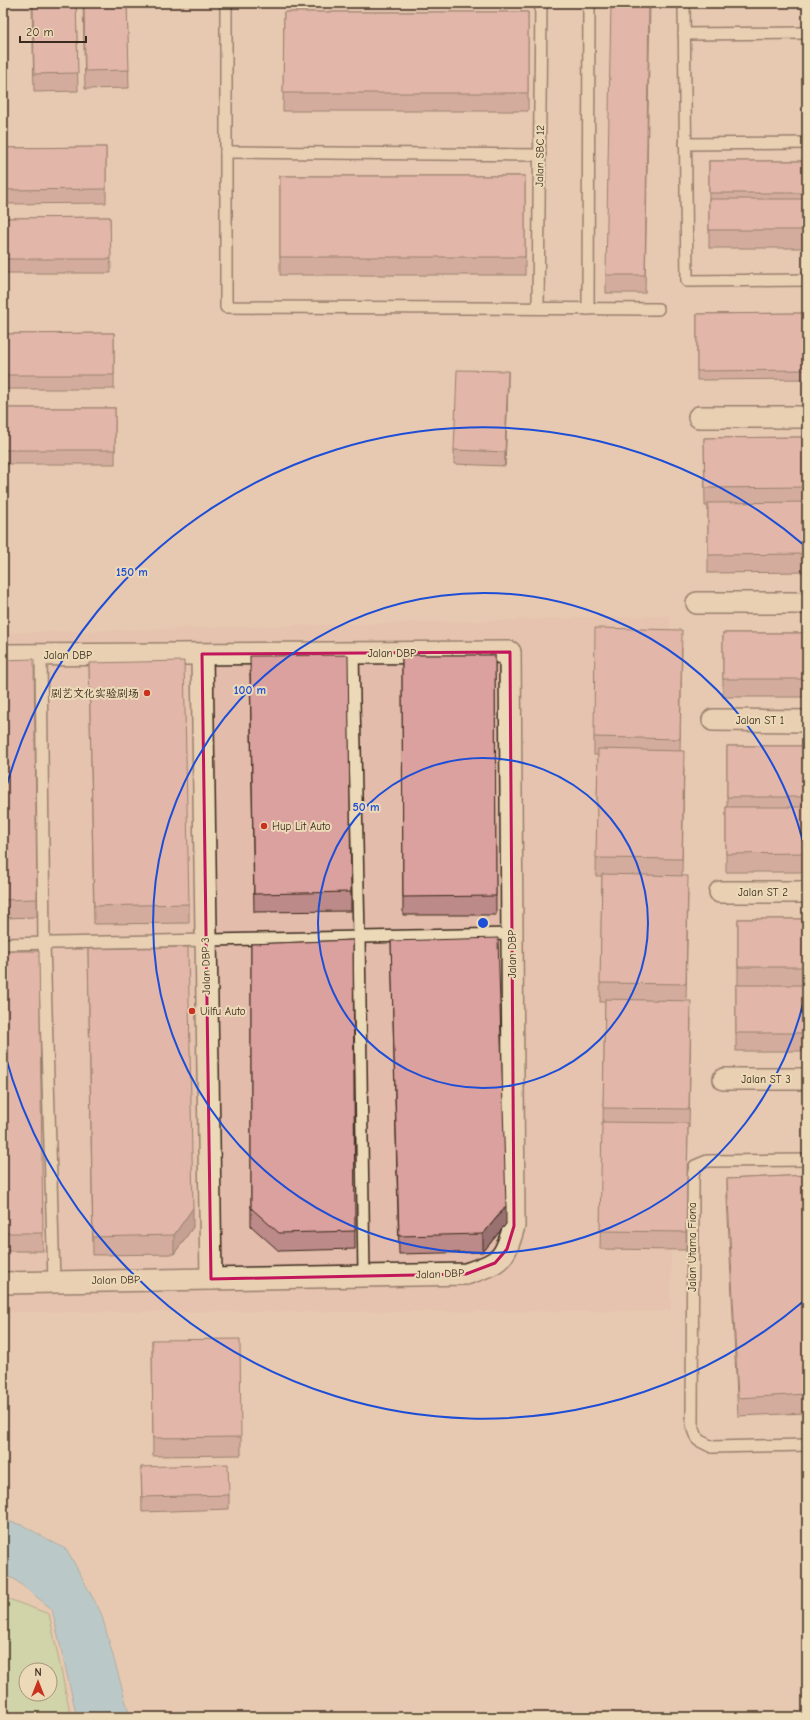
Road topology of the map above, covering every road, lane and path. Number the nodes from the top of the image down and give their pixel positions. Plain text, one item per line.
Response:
1 (226, 3) edge
2 (541, 3) edge
3 (589, 3) edge
4 (684, 3) edge
5 (807, 33) edge
6 (684, 34) junction
7 (807, 143) edge
8 (685, 144) junction
9 (226, 152) junction
10 (540, 154) junction
11 (807, 280) edge
12 (538, 308) junction
13 (588, 309) junction
14 (658, 310) dead end
15 (699, 416) dead end
16 (807, 416) edge
17 (697, 603) dead end
18 (807, 603) edge
19 (353, 653) junction
20 (202, 654) junction
21 (3, 655) edge
22 (41, 655) junction
23 (713, 720) dead end
24 (807, 720) edge
25 (720, 892) dead end
26 (807, 892) edge
27 (512, 934) junction
28 (359, 937) junction
29 (206, 940) junction
30 (44, 943) junction
31 (3, 944) edge
32 (724, 1079) dead end
33 (807, 1079) edge
34 (807, 1160) edge
35 (364, 1276) junction
36 (212, 1279) junction
37 (54, 1281) junction
38 (3, 1283) edge
39 (807, 1445) edge

1 - 9 lane
2 - 10 lane, Jalan SBC 12
3 - 13 lane
4 - 6 lane
5 - 6 lane
6 - 8 lane
7 - 8 lane
8 - 11 lane
9 - 10 lane
9 - 12 lane
10 - 12 lane, Jalan SBC 12
12 - 13 lane
13 - 14 lane
15 - 16 street
17 - 18 street
19 - 20 street, Jalan DBP
19 - 27 street, Jalan DBP
19 - 28 lane
20 - 22 street, Jalan DBP
20 - 29 street, Jalan DBP 3
21 - 22 street, Jalan DBP
22 - 30 lane
23 - 24 street, Jalan ST 1
25 - 26 street, Jalan ST 2
27 - 28 lane
27 - 35 street, Jalan DBP
28 - 29 lane
28 - 35 lane
29 - 30 lane
29 - 36 street, Jalan DBP 3
30 - 31 lane
30 - 37 lane
32 - 33 street, Jalan ST 3
34 - 39 lane, Jalan Utama Fiona
35 - 36 street, Jalan DBP
36 - 37 street, Jalan DBP
37 - 38 street, Jalan DBP

